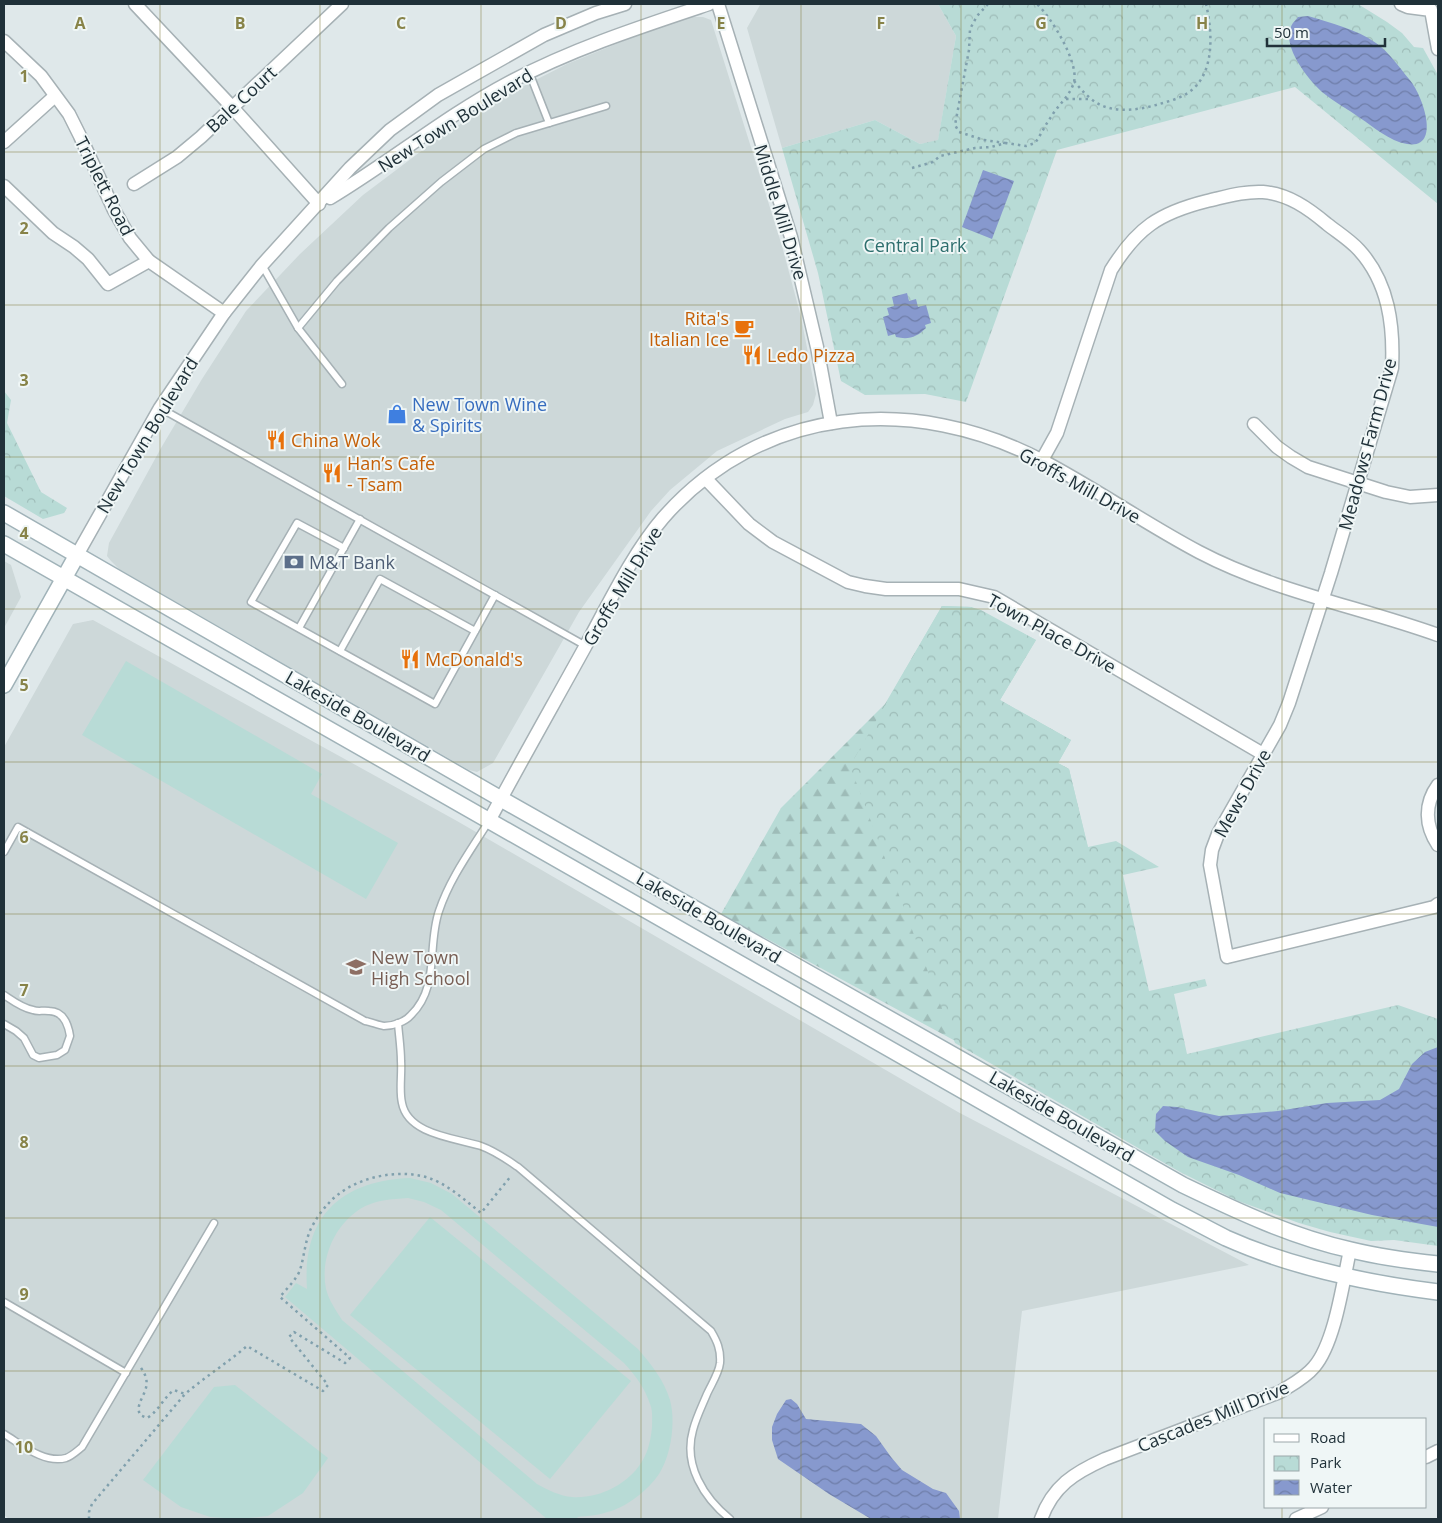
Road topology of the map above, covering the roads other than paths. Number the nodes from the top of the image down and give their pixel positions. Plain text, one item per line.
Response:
1 (135, 4) edge
2 (342, 4) edge
3 (625, 4) edge
4 (708, 4) edge
5 (718, 4) edge
6 (1401, 4) edge
7 (4, 41) edge
8 (1438, 49) edge
9 (529, 72) junction
10 (55, 96) junction
11 (606, 106) dead end
12 (232, 107) junction
13 (549, 123) junction
14 (4, 142) edge
15 (134, 184) dead end
16 (4, 186) edge
17 (319, 204) junction
18 (149, 262) junction
19 (262, 265) junction
20 (224, 313) junction
21 (298, 328) junction
22 (342, 384) dead end
23 (160, 408) junction
24 (831, 423) junction
25 (1254, 424) dead end
26 (1042, 460) junction
27 (706, 479) junction
28 (1359, 482) junction
29 (1438, 496) edge
30 (4, 512) edge
31 (360, 519) junction
32 (4, 544) edge
33 (344, 548) junction
34 (77, 554) junction
35 (65, 579) junction
36 (495, 595) junction
37 (1323, 599) junction
38 (299, 628) junction
39 (475, 632) junction
40 (1438, 635) edge
41 (586, 646) junction
42 (340, 651) junction
43 (4, 685) edge
44 (1263, 754) junction
45 (1438, 785) edge
46 (501, 799) junction
47 (489, 821) junction
48 (1438, 845) edge
49 (4, 852) edge
50 (1438, 904) edge
51 (4, 995) edge
52 (398, 1023) junction
53 (4, 1024) edge
54 (214, 1223) dead end
55 (1350, 1250) junction
56 (1438, 1264) edge
57 (1345, 1276) junction
58 (1438, 1292) edge
59 (4, 1302) edge
60 (126, 1372) junction
61 (4, 1434) edge
62 (1320, 1508) edge
63 (730, 1519) edge
64 (1041, 1519) edge
65 (1296, 1519) edge

1 - 12 street
2 - 12 street, Bale Court
3 - 17 street, New Town Boulevard
4 - 9 street, New Town Boulevard
5 - 24 street, Middle Mill Drive
6 - 8 street
7 - 10 street, Triplett Road
9 - 13 lane
9 - 17 street, New Town Boulevard
10 - 14 street
10 - 18 street, Triplett Road
11 - 13 lane
12 - 15 street, Bale Court
12 - 17 street
13 - 21 lane
16 - 18 street
17 - 19 street, New Town Boulevard
18 - 20 street, Triplett Road
19 - 20 street, New Town Boulevard
19 - 21 lane
20 - 23 street, New Town Boulevard
21 - 22 lane
23 - 31 lane
23 - 34 street, New Town Boulevard
24 - 26 street, Groffs Mill Drive
24 - 27 street, Groffs Mill Drive
25 - 28 street
26 - 28 street, Meadows Farm Drive
26 - 37 street, Groffs Mill Drive
27 - 41 street, Groffs Mill Drive
27 - 44 street, Town Place Drive
28 - 29 street
28 - 37 street, Meadows Farm Drive
30 - 34 main road, Lakeside Boulevard
31 - 33 lane
31 - 36 lane
32 - 35 main road, Lakeside Boulevard
33 - 38 lane
33 - 38 lane
34 - 35 main road, New Town Boulevard
34 - 46 main road, Lakeside Boulevard
35 - 43 main road, New Town Boulevard
35 - 47 main road, Lakeside Boulevard
36 - 39 lane
36 - 41 lane
37 - 40 street, Groffs Mill Drive
37 - 44 street, Mews Drive
38 - 42 lane
39 - 42 lane
39 - 42 lane
41 - 46 street, Groffs Mill Drive
44 - 50 street, Mews Drive
45 - 48 street
46 - 47 street, Groffs Mill Drive
46 - 55 main road, Lakeside Boulevard
47 - 52 lane
47 - 57 main road, Lakeside Boulevard
49 - 52 lane
51 - 53 lane
52 - 63 lane
54 - 60 lane
55 - 56 main road, Lakeside Boulevard
55 - 57 street, Cascades Mill Drive
57 - 58 main road, Lakeside Boulevard
57 - 64 street, Cascades Mill Drive
59 - 60 lane
60 - 61 lane
62 - 65 street

